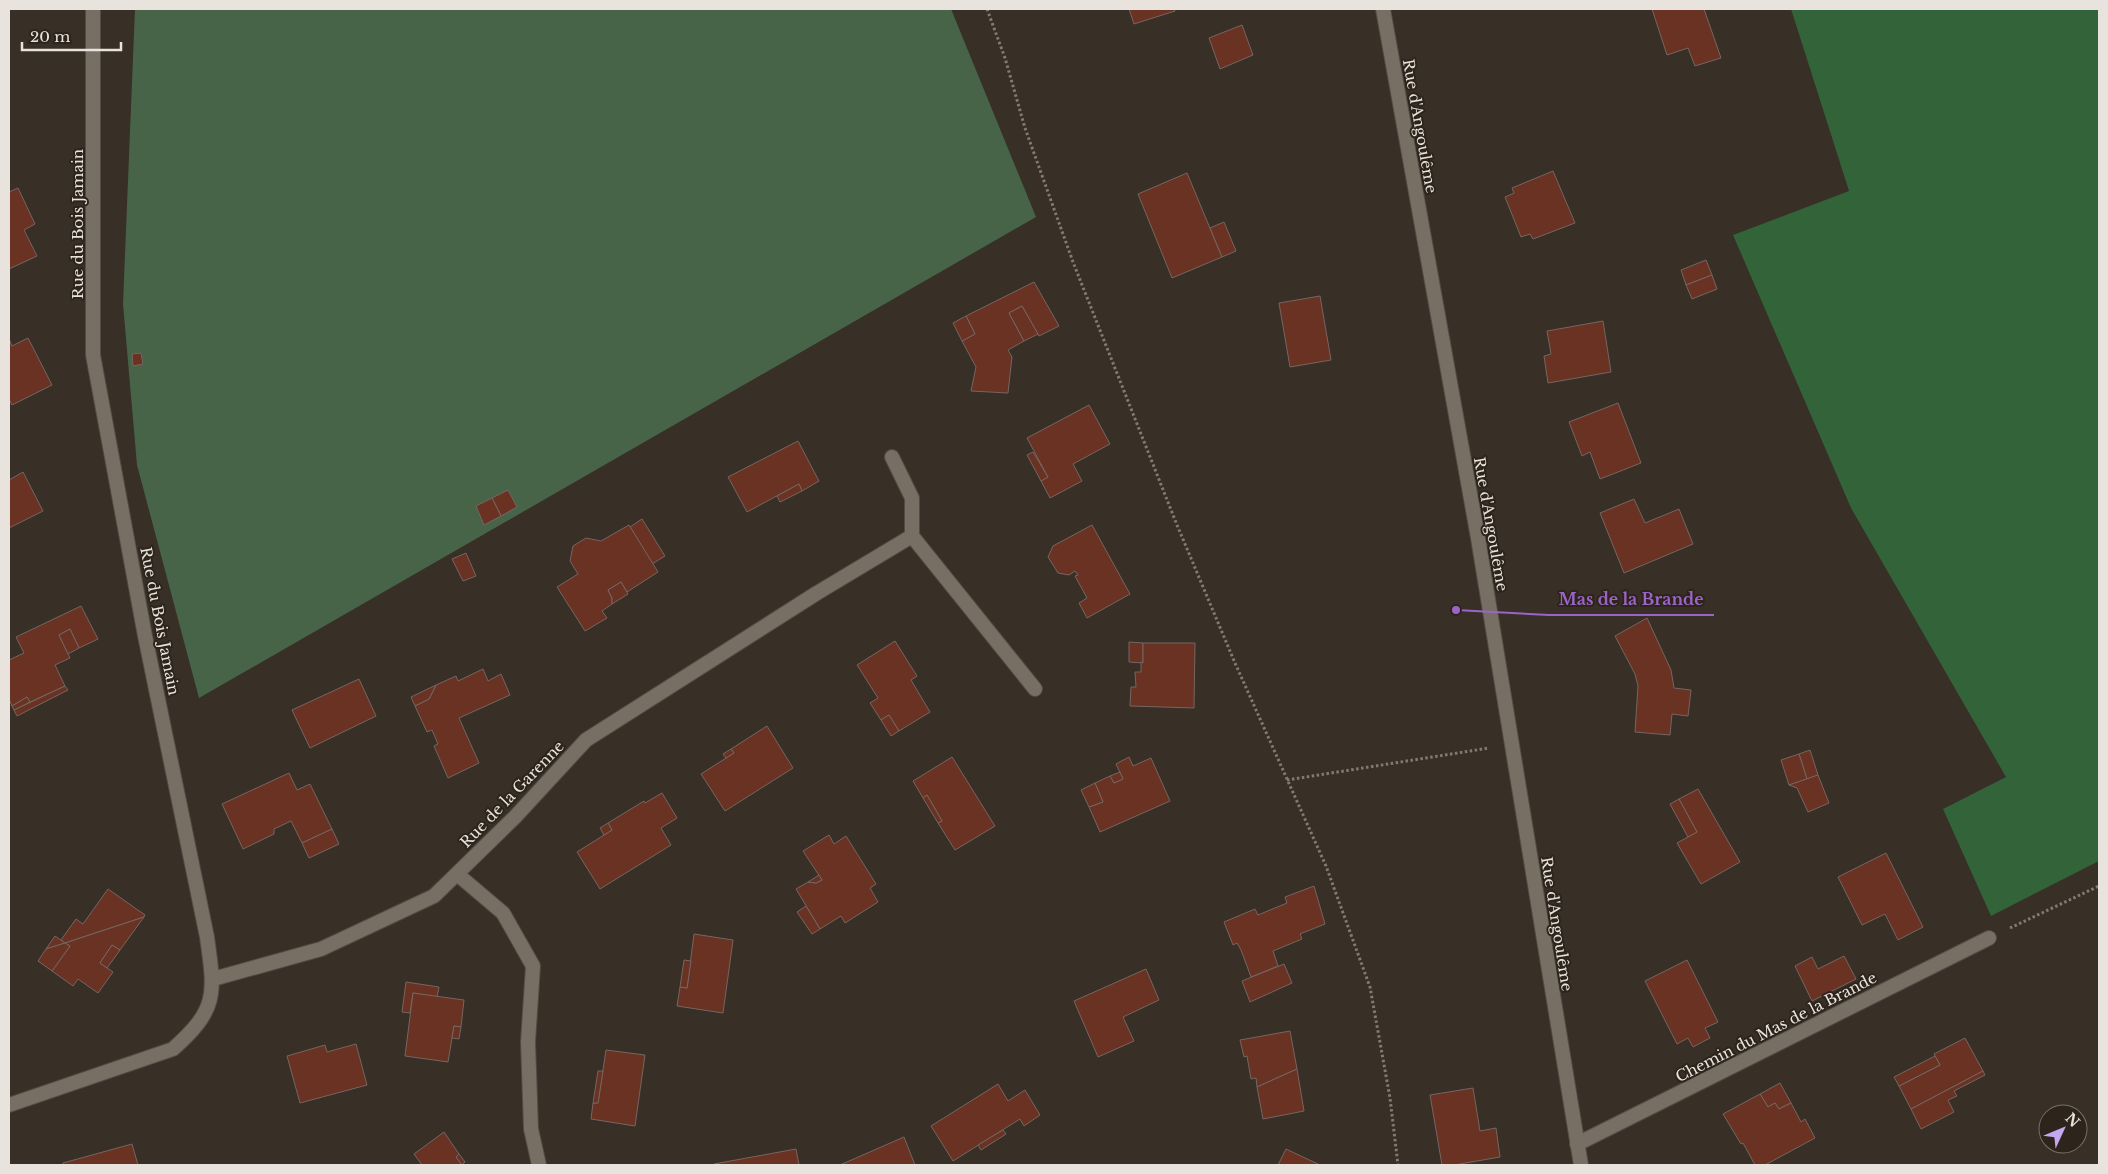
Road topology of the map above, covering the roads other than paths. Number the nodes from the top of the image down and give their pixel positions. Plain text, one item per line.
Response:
1 (93, 9) edge
2 (1383, 9) edge
3 (892, 457) dead end
4 (912, 536) junction
5 (1035, 689) dead end
6 (457, 874) junction
7 (1989, 938) road end
8 (213, 979) junction
9 (9, 1105) edge
10 (1577, 1144) junction
11 (539, 1165) edge
12 (1580, 1165) edge

1 - 8 street, Rue du Bois Jamain
2 - 10 street, Rue d'Angoulême
3 - 4 street
4 - 5 street
4 - 6 street, Rue de la Garenne
6 - 8 street, Rue de la Garenne
6 - 11 street
7 - 10 street, Chemin du Mas de la Brande
8 - 9 street, Rue du Bois Jamain
10 - 12 street, Rue d'Angoulême

